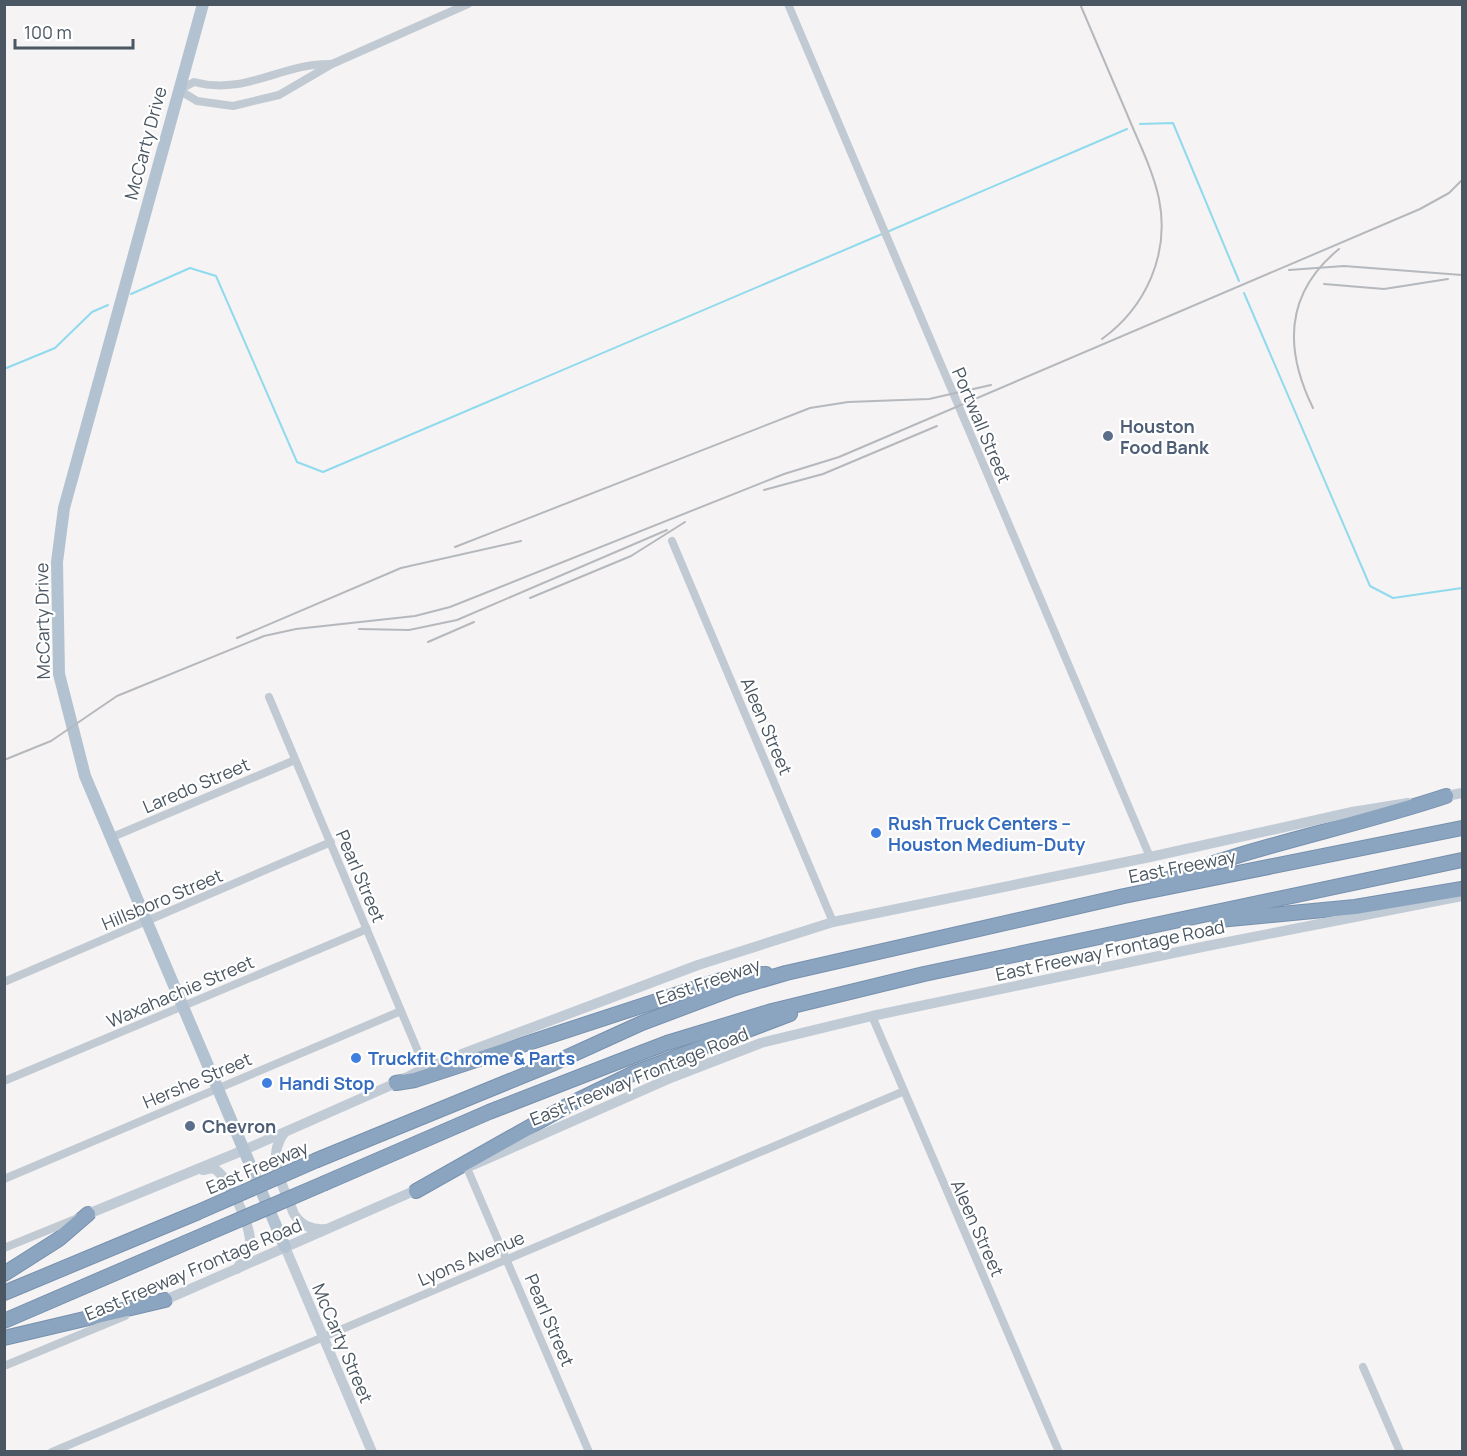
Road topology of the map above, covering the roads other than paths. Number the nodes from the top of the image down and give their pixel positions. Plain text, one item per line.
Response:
1 (203, 4) edge
2 (468, 4) edge
3 (788, 4) edge
4 (332, 64) junction
5 (178, 90) junction
6 (672, 541) dead end
7 (269, 697) dead end
8 (295, 760) junction
9 (1462, 793) edge
10 (1446, 796) junction
11 (1462, 828) edge
12 (110, 837) junction
13 (331, 842) junction
14 (1150, 857) junction
15 (1462, 860) edge
16 (1462, 889) edge
17 (1124, 896) junction
18 (1462, 896) edge
19 (146, 922) junction
20 (833, 922) junction
21 (1151, 927) junction
22 (367, 929) junction
23 (786, 974) junction
24 (4, 982) edge
25 (856, 990) junction
26 (182, 1007) junction
27 (401, 1011) junction
28 (872, 1016) junction
29 (425, 1068) junction
30 (4, 1081) edge
31 (396, 1083) junction
32 (217, 1088) junction
33 (902, 1092) junction
34 (284, 1133) junction
35 (244, 1150) junction
36 (467, 1168) junction
37 (193, 1171) junction
38 (4, 1179) edge
39 (416, 1191) junction
40 (88, 1214) junction
41 (332, 1228) junction
42 (285, 1247) junction
43 (4, 1248) edge
44 (508, 1259) junction
45 (236, 1269) junction
46 (4, 1274) edge
47 (4, 1293) edge
48 (165, 1300) junction
49 (4, 1321) edge
50 (322, 1336) junction
51 (4, 1338) edge
52 (4, 1366) edge
53 (1363, 1367) dead end
54 (52, 1452) edge
55 (372, 1452) edge
56 (589, 1452) edge
57 (1059, 1452) edge
58 (1401, 1452) edge

1 - 5 main road, McCarty Drive
2 - 4 street
3 - 14 street, Portwall Street
4 - 5 street
4 - 5 street
5 - 12 main road, McCarty Drive
6 - 20 street, Aleen Street
7 - 8 street, Pearl Street
8 - 12 street, Laredo Street
8 - 13 street, Pearl Street
9 - 10 main road
10 - 14 main road
10 - 17 highway
11 - 17 highway, East Freeway
12 - 19 main road, McCarty Drive
13 - 19 street, Hillsboro Street
13 - 22 street, Pearl Street
14 - 20 main road
15 - 21 highway
16 - 21 highway
17 - 23 highway, East Freeway
18 - 28 main road, East Freeway Frontage Road
19 - 24 street, Hillsboro Street
19 - 26 main road, McCarty Drive
20 - 29 main road
21 - 25 highway
22 - 26 street, Waxahachie Street
22 - 27 street, Pearl Street
23 - 31 highway
23 - 47 highway, East Freeway, bridge
25 - 39 highway
25 - 49 highway, bridge
26 - 30 street, Waxahachie Street
26 - 32 main road, McCarty Drive
27 - 29 street, Pearl Street
27 - 32 street, Hershe Street
28 - 33 street, Aleen Street
28 - 36 main road, East Freeway Frontage Road
29 - 31 main road
31 - 34 main road
32 - 35 main road, McCarty Drive
32 - 38 street, Hershe Street
33 - 44 street, Lyons Avenue
33 - 57 street, Aleen Street
34 - 35 main road
34 - 41 main road
35 - 37 main road
35 - 42 main road, McCarty Drive
36 - 39 main road, East Freeway Frontage Road
36 - 44 street, Pearl Street
37 - 40 main road
37 - 45 main road
39 - 41 main road, East Freeway Frontage Road
40 - 43 street
40 - 46 highway
41 - 42 main road, East Freeway Frontage Road
42 - 45 main road, East Freeway Frontage Road
42 - 50 main road, McCarty Street
44 - 50 street, Lyons Avenue
44 - 56 street, Pearl Street
45 - 48 main road, East Freeway Frontage Road
48 - 51 highway
48 - 52 street, East Freeway Frontage Road
50 - 54 street, Lyons Avenue
50 - 55 main road, McCarty Street
53 - 58 street

